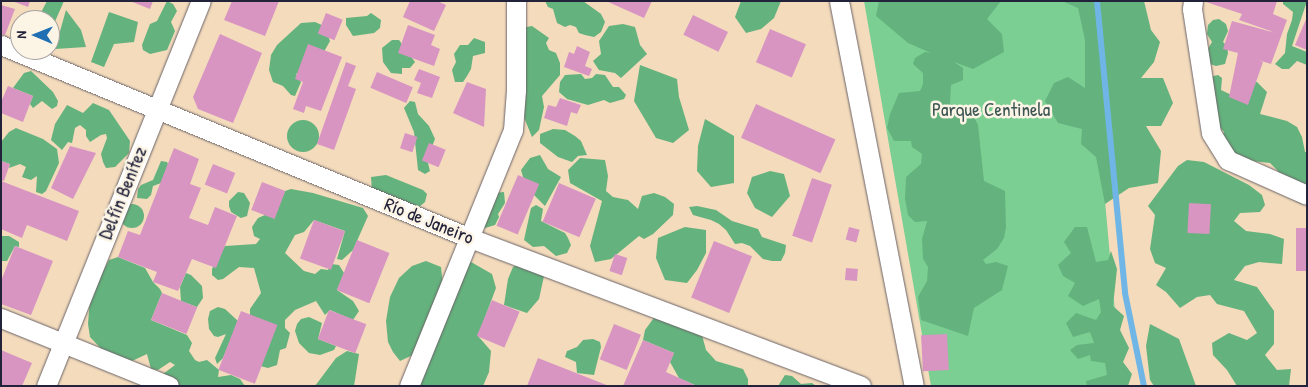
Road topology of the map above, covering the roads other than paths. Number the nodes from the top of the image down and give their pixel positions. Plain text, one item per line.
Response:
1 (201, 1) edge
2 (516, 1) edge
3 (839, 1) edge
4 (1193, 1) edge
5 (1, 45) edge
6 (157, 109) junction
7 (1307, 195) edge
8 (470, 238) junction
9 (1, 318) edge
10 (63, 342) junction
11 (46, 386) edge
12 (169, 386) edge
13 (409, 386) edge
14 (861, 386) edge
15 (914, 386) edge

1 - 6 street, Delfín Benítez
2 - 8 street
3 - 15 street
4 - 7 street
5 - 6 street, Río de Janeiro
6 - 8 street, Río de Janeiro
6 - 10 street, Delfín Benítez
8 - 13 street
8 - 14 street, Río de Janeiro
9 - 10 street
10 - 11 street, Delfín Benítez
10 - 12 street

